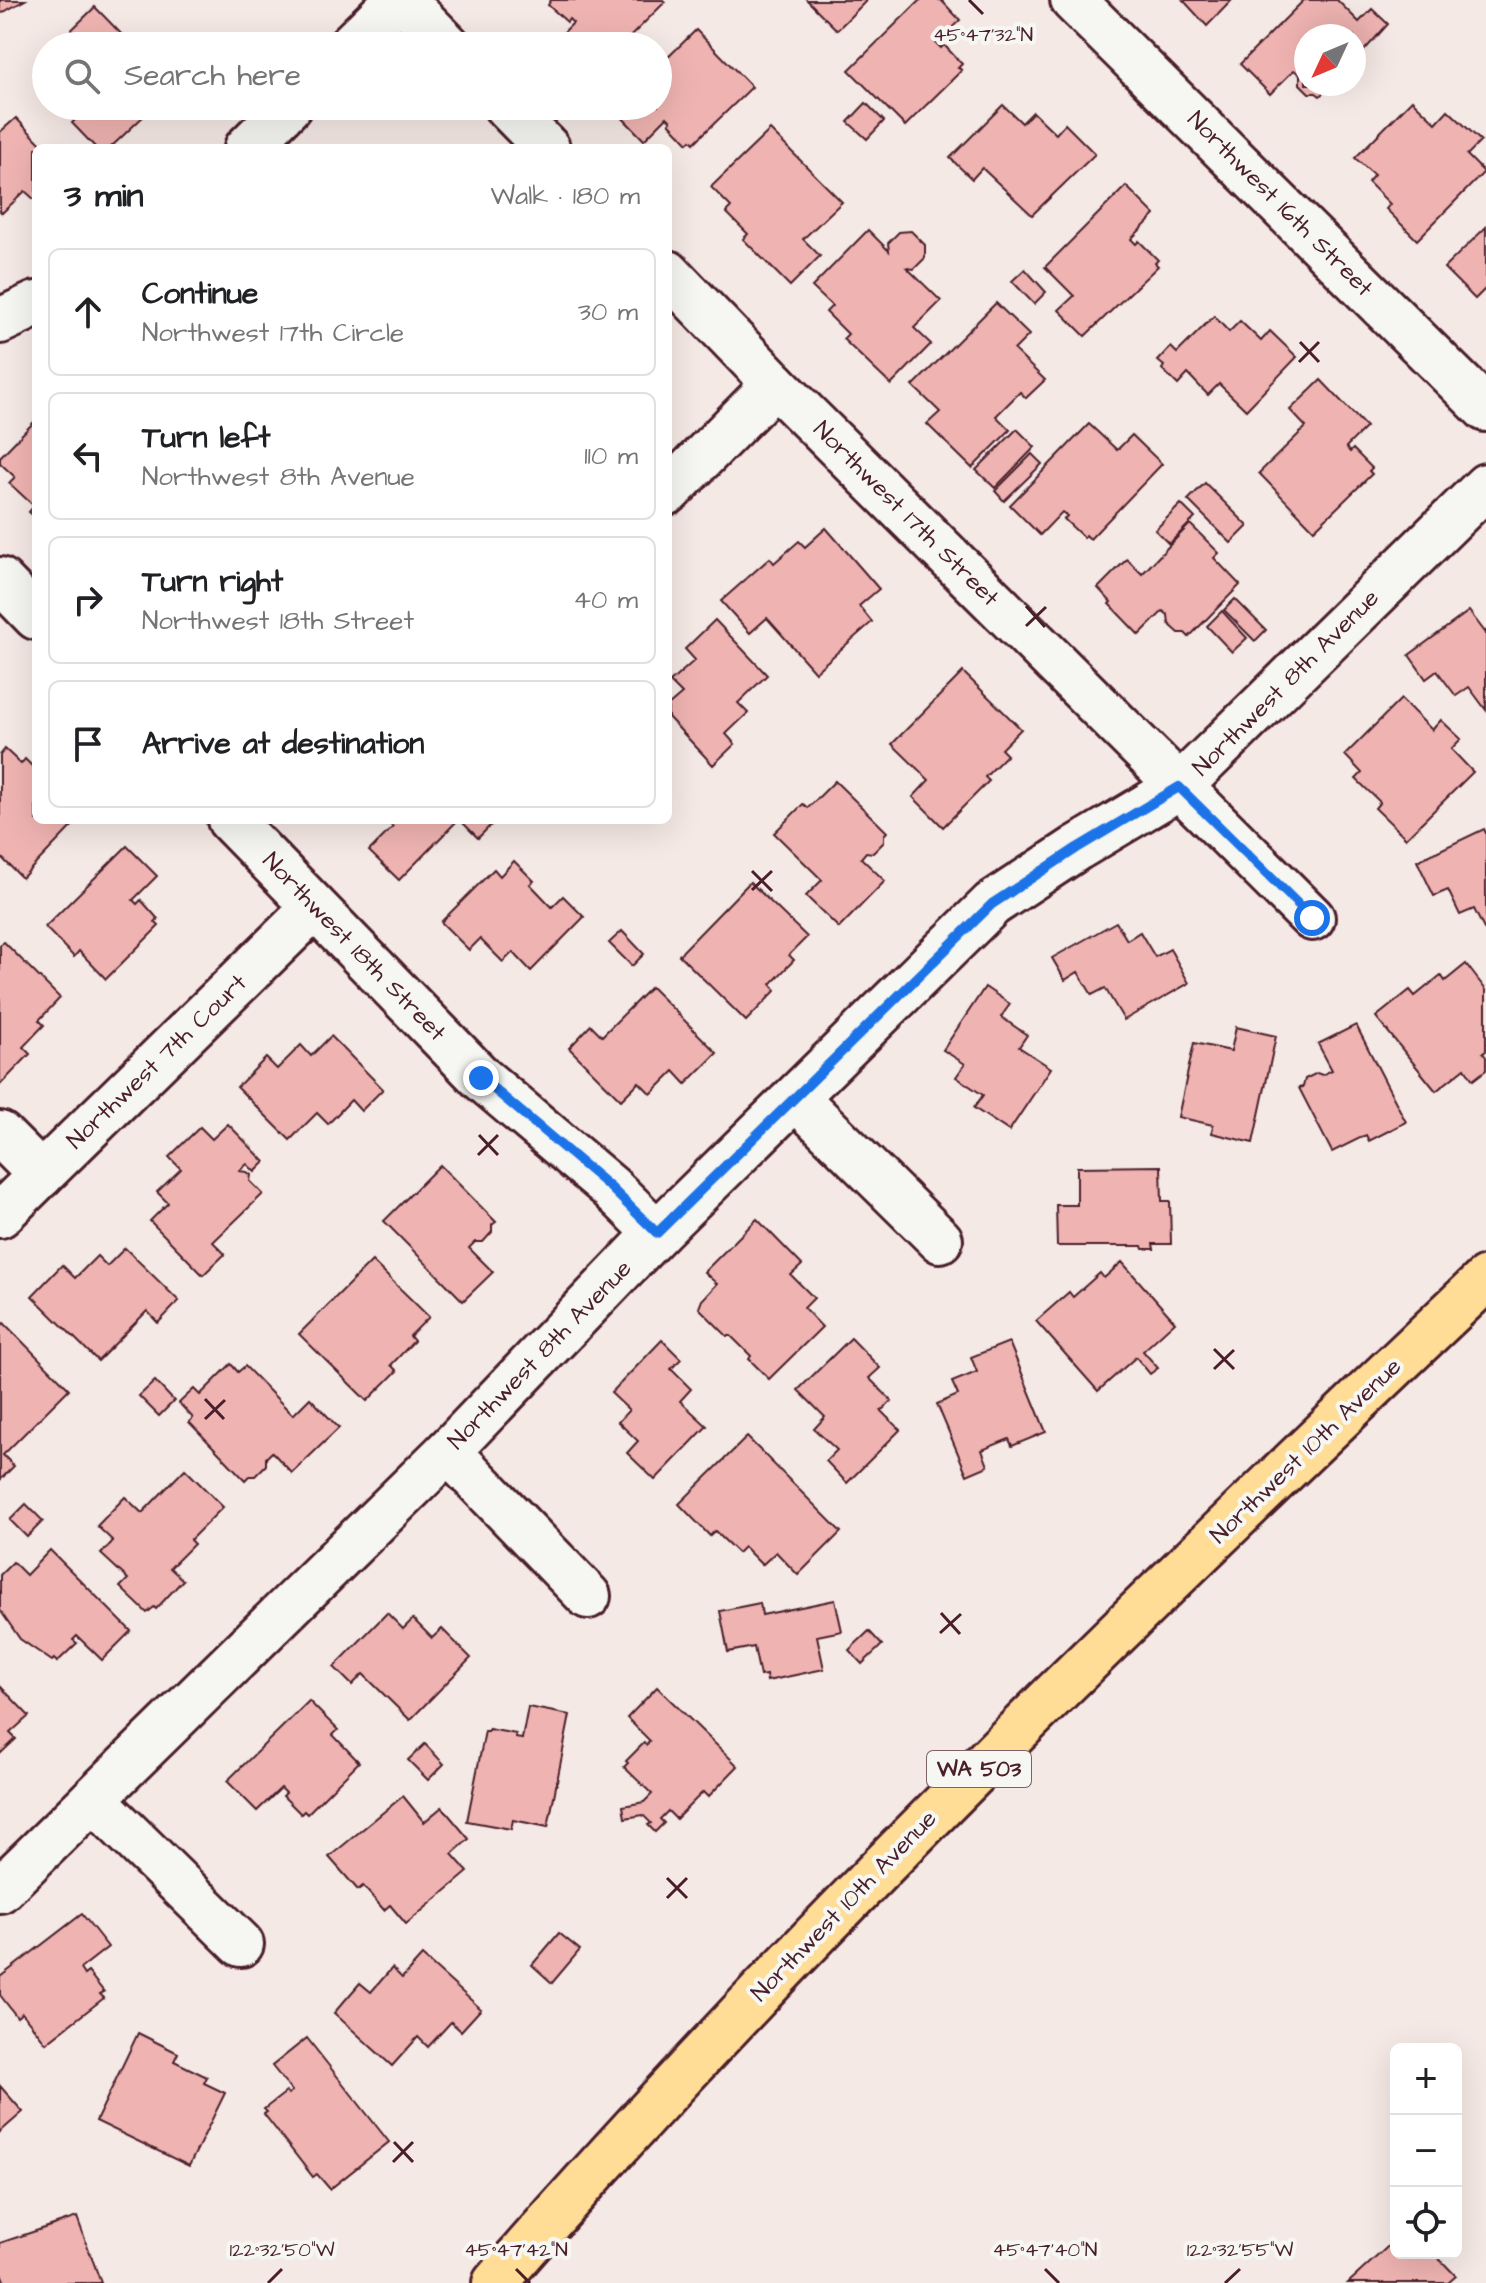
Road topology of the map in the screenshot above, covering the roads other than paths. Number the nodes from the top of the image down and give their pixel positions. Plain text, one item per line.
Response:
1 (397, 0) edge
2 (403, 0) edge
3 (1073, 0) edge
4 (364, 32) edge
5 (434, 32) edge
6 (275, 120) edge
7 (520, 120) edge
8 (251, 144) edge
9 (543, 144) edge
10 (672, 277) edge
11 (32, 306) edge
12 (0, 321) edge
13 (775, 384) junction
14 (1486, 409) edge
15 (1486, 486) edge
16 (672, 488) edge
17 (0, 580) edge
18 (32, 613) edge
19 (1179, 787) junction
20 (234, 824) edge
21 (314, 908) junction
22 (1312, 918) dead end
23 (796, 1098) junction
24 (0, 1134) edge
25 (41, 1175) junction
26 (0, 1215) edge
27 (657, 1233) junction
28 (940, 1240) dead end
29 (1486, 1279) edge
30 (448, 1451) junction
31 (588, 1596) dead end
32 (93, 1799) junction
33 (0, 1890) edge
34 (241, 1944) dead end
35 (495, 2283) edge

1 - 4 street
2 - 5 street
3 - 14 street, Northwest 16th Street
6 - 8 street
7 - 9 street
10 - 13 street, Northwest 17th Street
11 - 12 street
13 - 16 street
13 - 19 street, Northwest 17th Street
15 - 19 street, Northwest 8th Avenue
17 - 18 street
19 - 22 street, Northwest 17th Street
19 - 23 street, Northwest 8th Avenue
20 - 21 street, Northwest 18th Street
21 - 25 street, Northwest 7th Court
21 - 27 street, Northwest 18th Street
23 - 27 street, Northwest 8th Avenue
23 - 28 street
24 - 25 street
25 - 26 street, Northwest 7th Court
27 - 30 street, Northwest 8th Avenue
29 - 35 main road, Northwest 10th Avenue / WA 503
30 - 31 street
30 - 32 street, Northwest 8th Avenue
32 - 33 street, Northwest 8th Avenue
32 - 34 street

